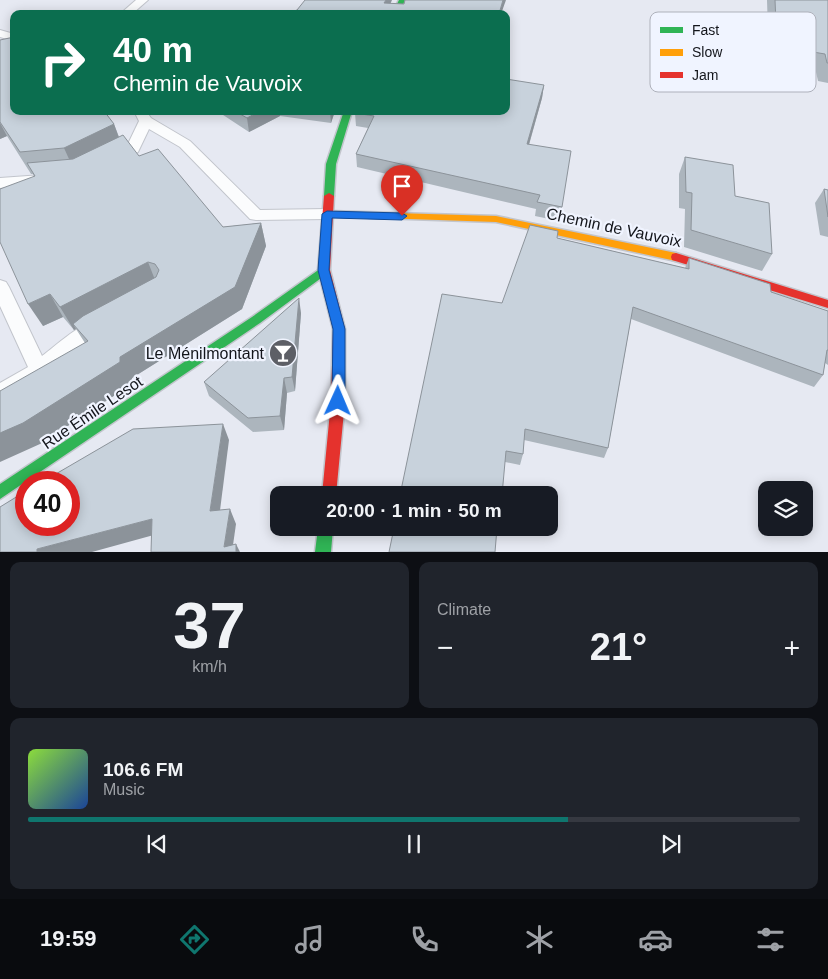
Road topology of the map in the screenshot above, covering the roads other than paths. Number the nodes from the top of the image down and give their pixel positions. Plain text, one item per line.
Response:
1 (143, 0) edge
2 (130, 10) edge
3 (347, 115) edge
4 (143, 116) edge
5 (102, 165) edge
6 (58, 178) edge
7 (0, 184) edge
8 (327, 214) junction
9 (324, 270) junction
10 (0, 287) edge
11 (828, 304) edge
12 (114, 318) edge
13 (39, 370) junction
14 (0, 393) edge
15 (330, 486) edge
16 (0, 492) edge
17 (325, 536) edge
18 (323, 552) edge

1 - 2 lane
3 - 8 street
4 - 5 lane
4 - 8 lane
6 - 7 lane
8 - 9 street
8 - 11 street, Chemin de Vauvoix
9 - 15 street
9 - 16 street, Rue Émile Lesot
10 - 13 lane
12 - 13 lane
13 - 14 lane
17 - 18 street

